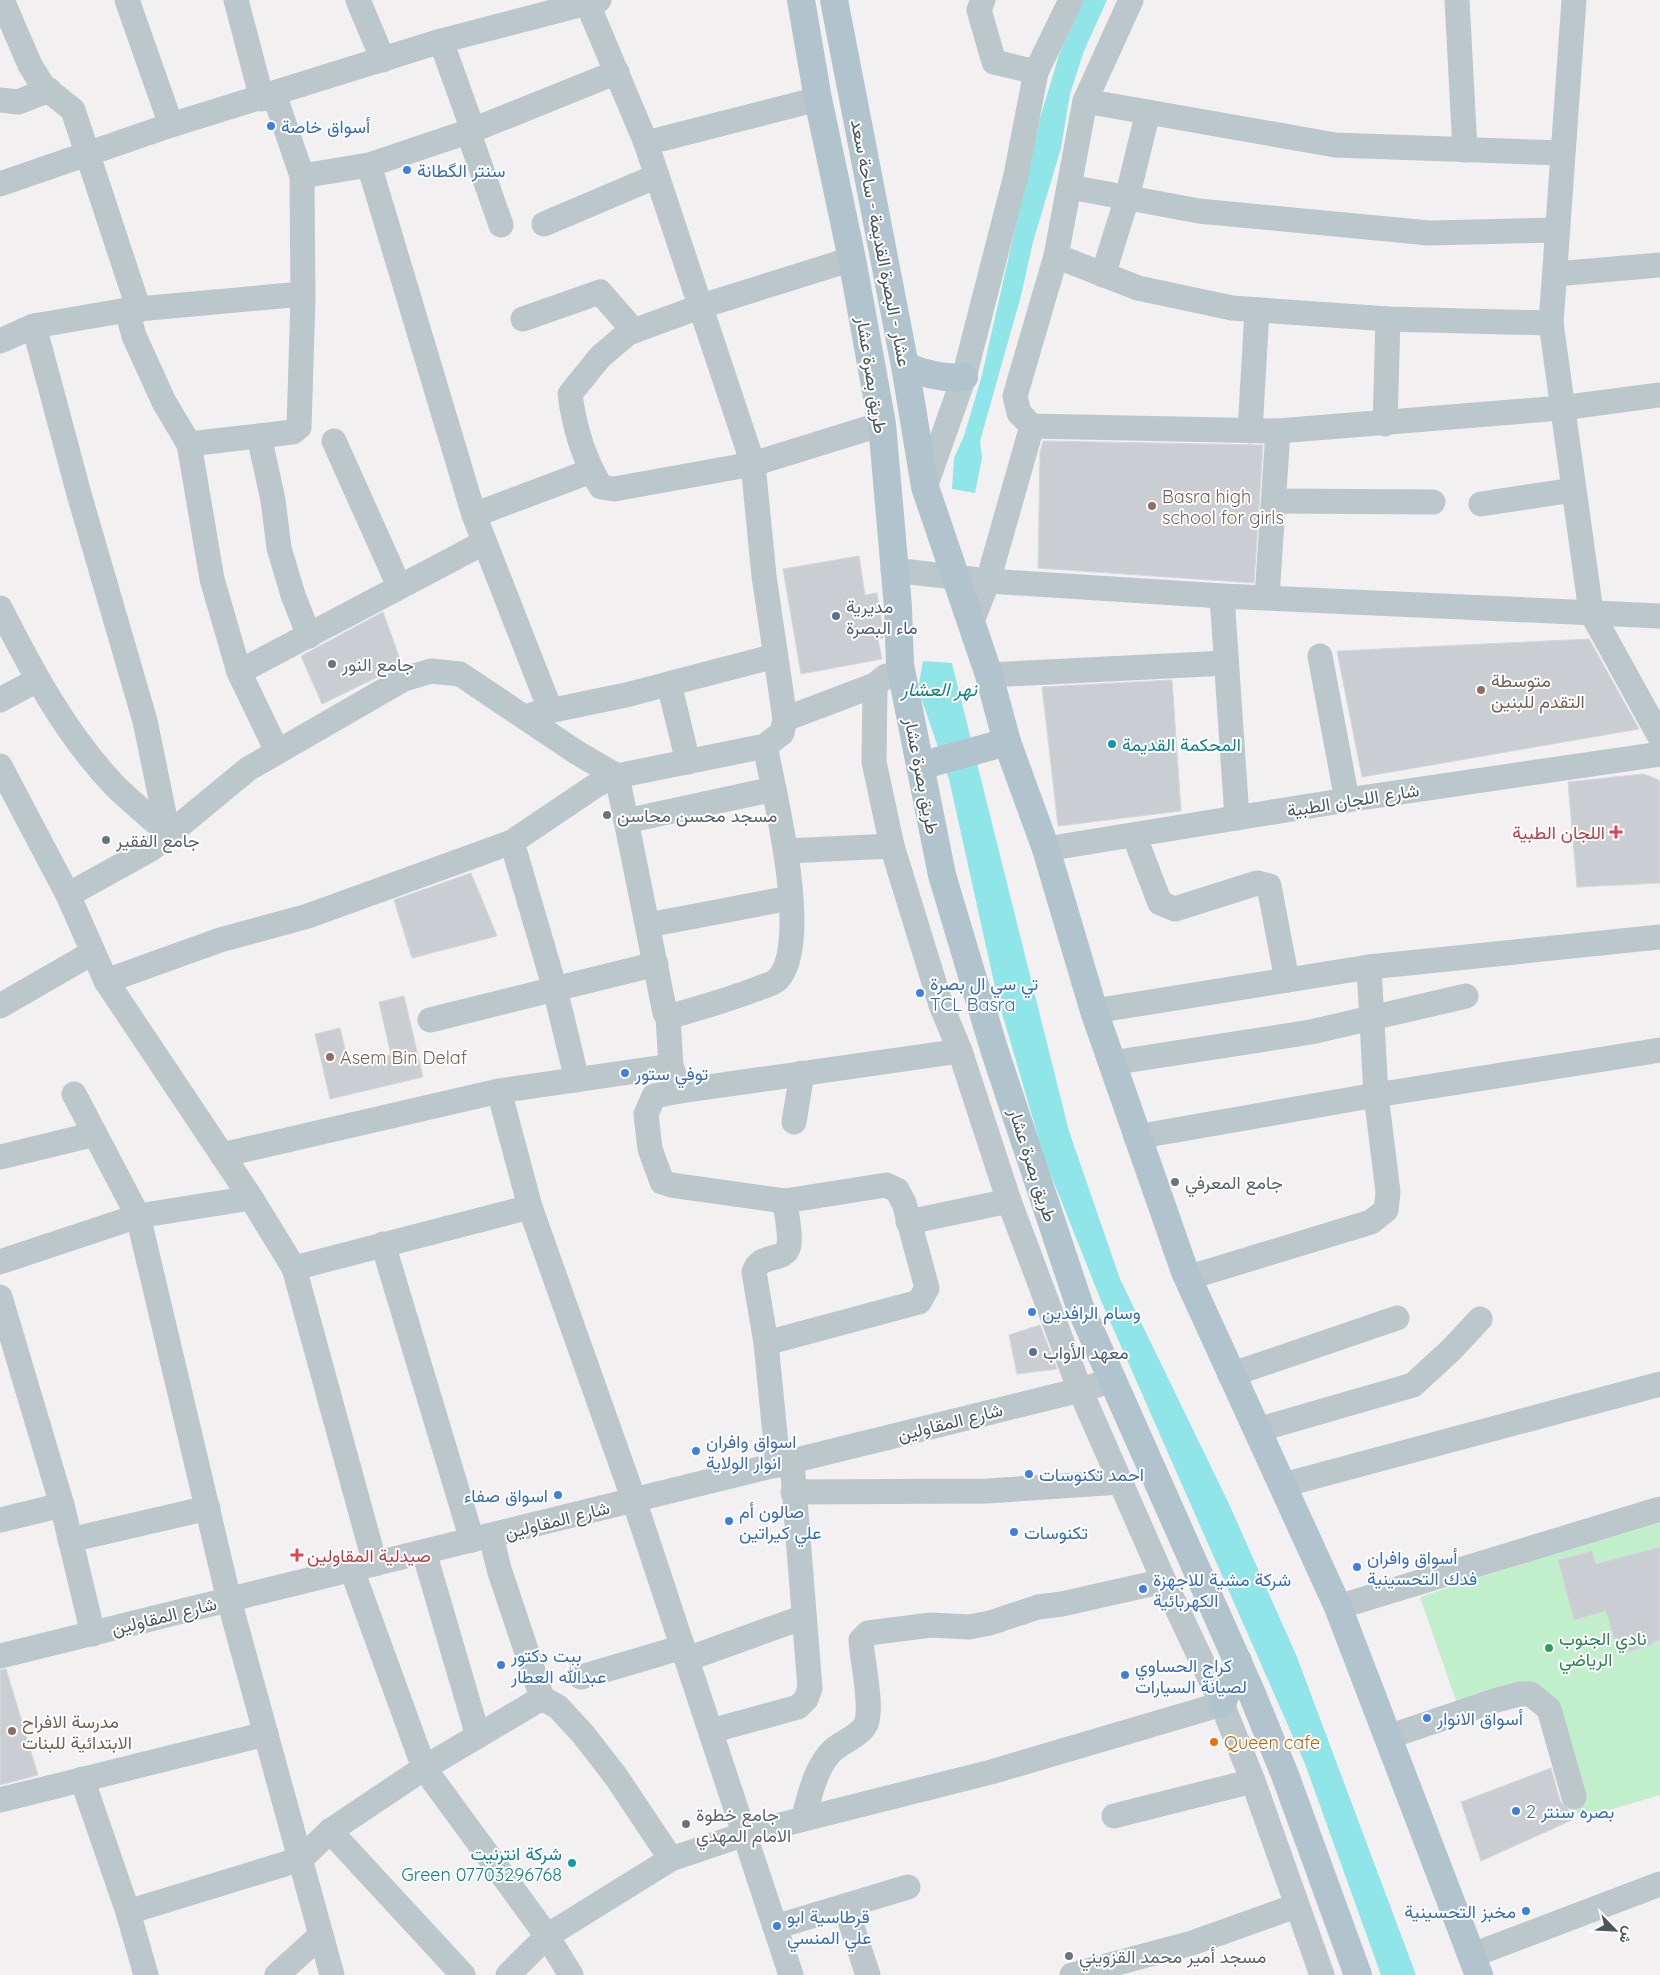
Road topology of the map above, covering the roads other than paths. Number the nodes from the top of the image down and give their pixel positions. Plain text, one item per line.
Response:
1 (2, 0) edge
2 (127, 0) edge
3 (236, 0) edge
4 (358, 0) edge
5 (801, 0) edge
6 (834, 0) edge
7 (983, 0) edge
8 (1071, 0) edge
9 (1131, 0) edge
10 (1457, 0) edge
11 (1574, 0) edge
12 (591, 1) edge
13 (440, 41) junction
14 (383, 60) junction
15 (618, 72) junction
16 (1036, 72) junction
17 (49, 90) junction
18 (268, 96) junction
19 (818, 98) junction
20 (0, 100) edge
21 (1085, 101) junction
22 (1148, 112) junction
23 (171, 125) junction
24 (470, 130) junction
25 (646, 143) junction
26 (1465, 150) junction
27 (88, 153) junction
28 (1562, 153) junction
29 (368, 165) junction
30 (302, 176) junction
31 (657, 176) junction
32 (0, 184) edge
33 (1070, 187) junction
34 (1127, 198) junction
35 (544, 224) dead end
36 (501, 225) dead end
37 (1557, 230) junction
38 (1056, 256) junction
39 (852, 258) junction
40 (1660, 265) edge
41 (1555, 274) junction
42 (1103, 275) junction
43 (302, 294) junction
44 (702, 306) junction
45 (133, 310) junction
46 (1257, 310) junction
47 (523, 319) dead end
48 (1388, 320) junction
49 (1551, 323) junction
50 (34, 326) junction
51 (634, 331) junction
52 (0, 341) edge
53 (905, 366) junction
54 (964, 377) junction
55 (1660, 395) edge
56 (1561, 408) junction
57 (882, 424) junction
58 (1385, 424) junction
59 (1032, 426) junction
60 (1250, 430) junction
61 (1278, 431) junction
62 (259, 436) junction
63 (334, 441) dead end
64 (189, 444) junction
65 (753, 464) junction
66 (591, 471) junction
67 (926, 487) junction
68 (1573, 490) junction
69 (1274, 501) junction
70 (1433, 502) dead end
71 (1481, 504) dead end
72 (474, 515) junction
73 (483, 543) junction
74 (893, 570) junction
75 (956, 576) junction
76 (988, 581) junction
77 (399, 586) junction
78 (1222, 596) junction
79 (1267, 597) junction
80 (0, 608) edge
81 (1591, 612) junction
82 (1660, 616) edge
83 (971, 624) junction
84 (309, 636) junction
85 (775, 656) junction
86 (1320, 656) dead end
87 (1226, 664) junction
88 (900, 665) junction
89 (239, 672) junction
90 (989, 675) junction
91 (37, 680) junction
92 (669, 684) junction
93 (875, 685) junction
94 (0, 700) edge
95 (550, 709) junction
96 (524, 718) junction
97 (785, 719) junction
98 (1660, 740) edge
99 (999, 744) junction
100 (765, 746) junction
101 (277, 751) junction
102 (688, 762) junction
103 (927, 763) junction
104 (0, 766) edge
105 (617, 776) junction
106 (774, 790) junction
107 (1347, 800) junction
108 (1237, 818) junction
109 (626, 821) junction
110 (168, 833) junction
111 (1134, 835) junction
112 (512, 842) junction
113 (892, 846) junction
114 (1046, 849) junction
115 (786, 851) junction
116 (68, 895) junction
117 (790, 898) junction
118 (648, 925) junction
119 (1660, 937) edge
120 (92, 953) junction
121 (656, 964) junction
122 (1369, 967) junction
123 (1286, 980) junction
124 (106, 981) junction
125 (554, 989) junction
126 (1466, 996) dead end
127 (0, 1006) edge
128 (1094, 1011) junction
129 (668, 1017) junction
130 (1372, 1017) junction
131 (430, 1020) dead end
132 (1660, 1050) edge
133 (960, 1051) junction
134 (1111, 1063) junction
135 (671, 1066) junction
136 (802, 1074) junction
137 (577, 1080) junction
138 (499, 1091) junction
139 (680, 1091) junction
140 (74, 1094) dead end
141 (1376, 1095) junction
142 (794, 1122) dead end
143 (95, 1134) junction
144 (1136, 1137) junction
145 (222, 1155) junction
146 (0, 1157) edge
147 (252, 1198) junction
148 (785, 1201) junction
149 (1009, 1201) junction
150 (530, 1207) junction
151 (138, 1216) junction
152 (908, 1222) junction
153 (383, 1244) junction
154 (0, 1262) edge
155 (294, 1268) junction
156 (1187, 1278) junction
157 (0, 1297) edge
158 (1397, 1318) dead end
159 (1480, 1319) dead end
160 (766, 1343) junction
161 (1230, 1375) junction
162 (1114, 1380) junction
163 (1660, 1384) edge
164 (1080, 1390) junction
165 (1257, 1430) junction
166 (785, 1463) junction
167 (1120, 1482) junction
168 (1283, 1486) junction
169 (793, 1492) junction
170 (634, 1500) junction
171 (62, 1505) junction
172 (208, 1508) junction
173 (1660, 1509) edge
174 (0, 1520) edge
175 (481, 1538) junction
176 (70, 1540) junction
177 (424, 1552) junction
178 (364, 1567) junction
179 (1164, 1581) junction
180 (229, 1600) junction
181 (1338, 1608) junction
182 (804, 1617) junction
183 (93, 1634) junction
184 (685, 1653) junction
185 (0, 1656) edge
186 (1238, 1661) junction
187 (581, 1677) dead end
188 (542, 1698) junction
189 (1222, 1704) junction
190 (711, 1732) junction
191 (266, 1734) junction
192 (478, 1736) junction
193 (1388, 1737) junction
194 (424, 1768) junction
195 (82, 1779) junction
196 (1253, 1781) junction
197 (1574, 1797) dead end
198 (0, 1800) edge
199 (1114, 1816) dead end
200 (803, 1819) junction
201 (330, 1832) junction
202 (745, 1834) junction
203 (301, 1859) junction
204 (671, 1859) junction
205 (1660, 1884) edge
206 (908, 1887) dead end
207 (845, 1906) junction
208 (1296, 1906) junction
209 (128, 1912) junction
210 (775, 1926) junction
211 (321, 1935) junction
212 (547, 1936) junction
213 (1474, 1965) edge
214 (146, 1975) edge
215 (278, 1975) edge
216 (332, 1975) edge
217 (462, 1975) edge
218 (508, 1975) edge
219 (570, 1975) edge
220 (791, 1975) edge
221 (868, 1975) edge
222 (1072, 1975) edge
223 (1322, 1975) edge
224 (1358, 1975) edge

1 - 17 street
2 - 23 street
3 - 18 street
4 - 14 street
5 - 19 main road, طريق بصرة عشار
6 - 53 main road, عشار - البصرة القديمة - ساحة سعد
7 - 16 street
8 - 16 street
9 - 21 street
10 - 26 street
11 - 28 street
12 - 13 street
12 - 15 street
13 - 14 street
13 - 24 street
14 - 18 street
15 - 24 street
15 - 25 street
16 - 54 street
17 - 20 street
17 - 27 street
18 - 23 street
18 - 30 street
19 - 25 street
19 - 39 main road, طريق بصرة عشار
21 - 22 street
21 - 33 street
22 - 26 street
22 - 34 street
23 - 27 street
24 - 29 street
24 - 36 street
25 - 31 street
26 - 28 street
27 - 32 street
27 - 45 street
28 - 37 street
29 - 30 street
29 - 72 street
30 - 43 street
31 - 35 street
31 - 44 street
33 - 34 street
33 - 38 street
34 - 37 street
34 - 42 street
37 - 41 street
38 - 42 street
38 - 59 street
39 - 44 street
39 - 57 main road, طريق بصرة عشار
40 - 41 street
41 - 49 street
42 - 46 street
43 - 45 street
43 - 62 street
44 - 51 street
44 - 65 street
45 - 50 street
45 - 64 street
46 - 48 street
46 - 60 street
47 - 51 street
48 - 49 street
48 - 58 street
49 - 56 street
50 - 52 street
50 - 110 street
51 - 66 street
53 - 54 main road
53 - 67 main road, عشار - البصرة القديمة - ساحة سعد
54 - 67 street
55 - 56 street
56 - 58 street
56 - 68 street
57 - 65 street
57 - 74 main road, طريق بصرة عشار
58 - 61 street
59 - 60 street
59 - 76 street
60 - 61 street
61 - 69 street
62 - 64 street
62 - 84 street
63 - 77 street
64 - 89 street
65 - 66 street
65 - 85 street
66 - 72 street
67 - 75 main road, عشار - البصرة القديمة - ساحة سعد
68 - 71 street
68 - 81 street
69 - 70 street
69 - 79 street
72 - 73 street
73 - 77 street
73 - 95 street
74 - 75 street
74 - 88 main road, طريق بصرة عشار
75 - 76 street
75 - 83 main road, عشار - البصرة القديمة - ساحة سعد
76 - 78 street
76 - 83 street
77 - 84 street
78 - 79 street
78 - 87 street
79 - 81 street
80 - 91 street
81 - 82 street
81 - 98 street
83 - 90 main road, عشار - البصرة القديمة - ساحة سعد
84 - 89 street
85 - 92 street
85 - 97 street
86 - 107 street
87 - 90 street
87 - 108 street
88 - 93 street
88 - 103 main road, طريق بصرة عشار
89 - 101 street
90 - 99 main road, عشار - البصرة القديمة - ساحة سعد
91 - 94 street
91 - 110 street
92 - 95 street
92 - 102 street
93 - 97 street
93 - 113 street
95 - 96 street
96 - 101 street
96 - 105 street
97 - 100 street
98 - 107 street, شارع اللجان الطبية
99 - 103 main road
99 - 114 main road, عشار - البصرة القديمة - ساحة سعد
100 - 102 street
100 - 106 street
101 - 110 street
102 - 105 street
103 - 162 main road, طريق بصرة عشار
104 - 116 street
105 - 109 street
105 - 112 street
106 - 109 street
106 - 115 street
107 - 108 street, شارع اللجان الطبية
108 - 111 street, شارع اللجان الطبية
109 - 118 street
110 - 116 street
111 - 114 street, شارع اللجان الطبية
111 - 123 street
112 - 124 street
112 - 125 street
113 - 115 street
113 - 133 street
114 - 128 main road, عشار - البصرة القديمة - ساحة سعد
115 - 117 street
116 - 120 street
117 - 118 street
117 - 129 street
118 - 121 street
119 - 122 street
120 - 124 street
120 - 127 street
121 - 125 street
121 - 129 street
122 - 123 street
122 - 130 street
123 - 128 street
124 - 145 street
125 - 131 street
125 - 137 street
126 - 130 street
128 - 134 main road, عشار - البصرة القديمة - ساحة سعد
129 - 135 street
130 - 134 street
130 - 141 street
132 - 141 street
133 - 136 street
133 - 149 street
134 - 144 main road, عشار - البصرة القديمة - ساحة سعد
135 - 137 street
135 - 139 street
136 - 139 street
136 - 142 street
137 - 138 street
138 - 145 street
138 - 150 street
139 - 148 street
140 - 143 street
141 - 144 street
141 - 156 street
143 - 146 street
143 - 151 street
144 - 156 main road, عشار - البصرة القديمة - ساحة سعد
145 - 147 street
147 - 151 street
147 - 155 street
148 - 152 street
148 - 160 street
149 - 152 street
149 - 164 street
150 - 153 street
150 - 170 street
151 - 154 street
151 - 172 street
152 - 160 street
153 - 155 street
153 - 175 street
155 - 178 street
156 - 161 main road, عشار - البصرة القديمة - ساحة سعد
157 - 171 street
158 - 161 street
159 - 165 street
160 - 166 street
161 - 165 main road, عشار - البصرة القديمة - ساحة سعد
162 - 164 street, شارع المقاولين
162 - 186 main road, طريق بصرة عشار
163 - 168 street
164 - 166 street, شارع المقاولين
164 - 167 street
165 - 168 main road, عشار - البصرة القديمة - ساحة سعد
166 - 169 street
166 - 170 street, شارع المقاولين
167 - 169 street
167 - 179 street
168 - 181 main road, عشار - البصرة القديمة - ساحة سعد
169 - 182 street
170 - 175 street, شارع المقاولين
170 - 184 street
171 - 174 street
171 - 176 street
172 - 176 street
172 - 180 street
173 - 181 street
175 - 177 street, شارع المقاولين
175 - 188 street
176 - 183 street
177 - 178 street, شارع المقاولين
177 - 192 street
178 - 180 street, شارع المقاولين
178 - 194 street
179 - 189 street
179 - 200 street
180 - 183 street, شارع المقاولين
180 - 191 street
181 - 193 main road, عشار - البصرة القديمة - ساحة سعد
182 - 184 street
182 - 190 street
183 - 185 street, شارع المقاولين
184 - 187 street
184 - 190 street
186 - 189 main road
186 - 224 main road, طريق بصرة عشار
188 - 192 street
188 - 204 street
189 - 196 street
189 - 200 street
190 - 202 street
191 - 195 street
191 - 203 street
192 - 194 street
193 - 197 street
193 - 213 main road, عشار - البصرة القديمة - ساحة سعد
194 - 201 street
194 - 212 street
195 - 198 street
195 - 209 street
196 - 199 street
196 - 208 street
200 - 202 street
201 - 203 street
201 - 217 street
202 - 204 street
202 - 210 street
203 - 209 street
203 - 211 street
204 - 212 street
205 - 213 street
206 - 207 street
207 - 210 street
207 - 221 street
208 - 222 street
208 - 223 street
209 - 214 street
210 - 220 street
211 - 215 street
211 - 216 street
212 - 218 street
212 - 219 street

